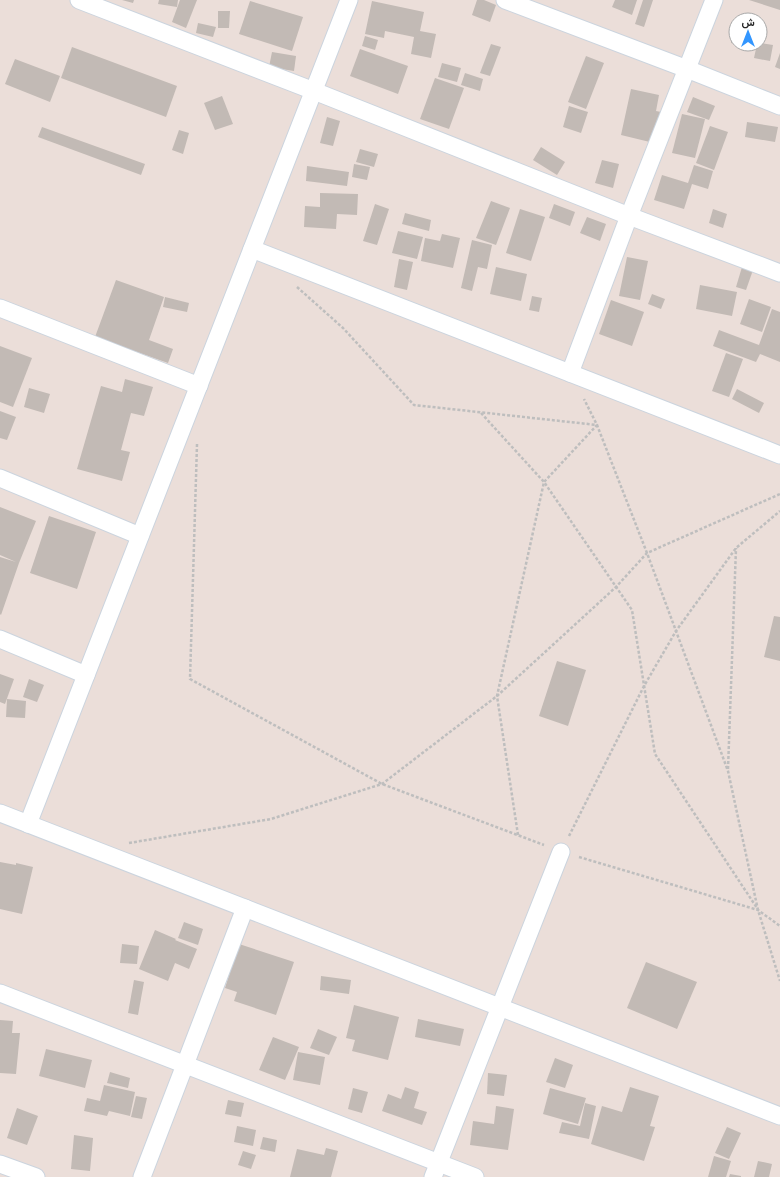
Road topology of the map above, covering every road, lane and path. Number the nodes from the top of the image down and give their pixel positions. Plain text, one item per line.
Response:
1 (79, 0) edge
2 (349, 0) edge
3 (714, 0) edge
4 (515, 2) edge
5 (687, 70) junction
6 (314, 91) junction
7 (780, 106) edge
8 (629, 216) junction
9 (252, 249) junction
10 (780, 273) edge
11 (292, 283) dead end
12 (0, 308) edge
13 (570, 372) junction
14 (199, 386) junction
15 (481, 413) junction
16 (597, 425) junction
17 (197, 441) dead end
18 (780, 455) edge
19 (0, 478) edge
20 (544, 482) junction
21 (780, 494) edge
22 (780, 511) edge
23 (140, 536) junction
24 (736, 548) junction
25 (647, 553) junction
26 (616, 587) junction
27 (676, 631) junction
28 (0, 639) edge
29 (86, 675) junction
30 (644, 686) junction
31 (497, 696) junction
32 (728, 771) junction
33 (382, 784) junction
34 (0, 813) edge
35 (28, 824) junction
36 (518, 836) junction
37 (124, 844) dead end
38 (561, 852) junction
39 (244, 908) junction
40 (758, 910) junction
41 (780, 926) edge
42 (780, 982) edge
43 (0, 993) edge
44 (500, 1007) junction
45 (185, 1065) junction
46 (780, 1116) edge
47 (0, 1164) edge
48 (436, 1170) edge
49 (36, 1177) edge
50 (142, 1177) edge
51 (475, 1177) edge

1 - 6 street
2 - 6 street
3 - 5 street
4 - 5 street
5 - 7 street
5 - 8 street
6 - 8 street
6 - 9 street
8 - 10 street
8 - 13 street
9 - 13 street
9 - 14 street
11 - 15 path
12 - 14 street
13 - 16 path
13 - 18 street
14 - 23 street
15 - 16 path
15 - 20 path
16 - 20 path
16 - 25 path
17 - 33 path
19 - 23 street
20 - 26 path
20 - 31 path
21 - 25 path
22 - 24 path
23 - 29 street
24 - 27 path
24 - 32 path
25 - 26 path
25 - 27 path
26 - 30 path
26 - 31 path
27 - 30 path
27 - 32 path
28 - 29 street
29 - 35 street
30 - 38 path
30 - 40 path
31 - 33 path
31 - 36 path
32 - 40 path
33 - 36 path
33 - 37 path
34 - 35 street
35 - 39 street
36 - 38 path
38 - 40 path
38 - 44 street
39 - 44 street
39 - 45 street
40 - 41 path
40 - 42 path
43 - 45 street
44 - 46 street
44 - 48 street
45 - 48 street
45 - 50 street
47 - 49 street
48 - 51 street

